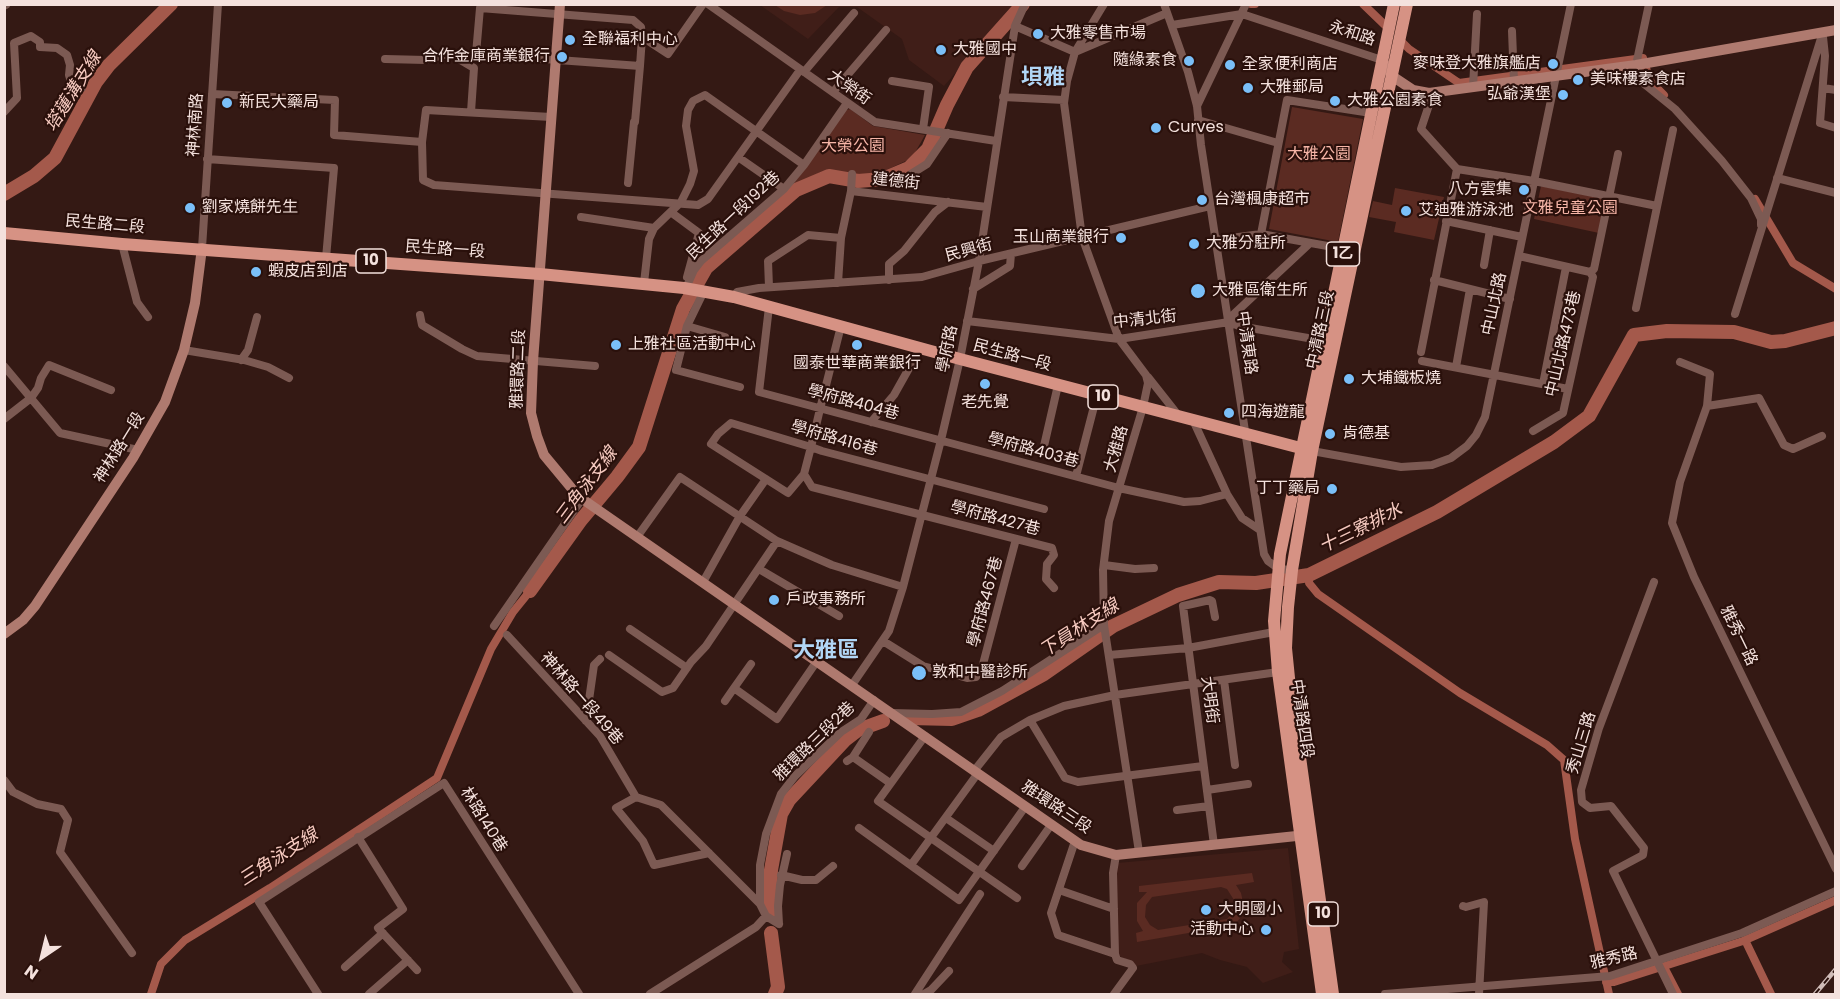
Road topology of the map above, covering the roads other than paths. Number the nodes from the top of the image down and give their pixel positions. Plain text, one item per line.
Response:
1 (218, 4) edge
2 (1025, 4) edge
3 (1104, 4) edge
4 (1246, 4) edge
5 (1394, 4) edge
6 (1407, 4) edge
7 (1571, 4) edge
8 (1649, 4) edge
9 (709, 5) edge
10 (560, 9) edge
11 (1165, 9) edge
12 (854, 12) dead end
13 (1242, 14) junction
14 (1477, 14) dead end
15 (1172, 25) junction
16 (1015, 26) junction
17 (886, 30) dead end
18 (1836, 30) edge
19 (1512, 31) dead end
20 (1823, 32) junction
21 (642, 37) junction
22 (1075, 52) junction
23 (385, 59) dead end
24 (556, 60) junction
25 (1382, 60) junction
26 (1637, 64) junction
27 (640, 66) junction
28 (802, 71) junction
29 (1556, 72) junction
30 (1392, 76) junction
31 (1514, 77) junction
32 (892, 81) dead end
33 (1473, 86) junction
34 (82, 88) dead end
35 (1823, 88) junction
36 (1836, 90) edge
37 (832, 92) junction
38 (1429, 93) junction
39 (212, 94) junction
40 (1003, 97) junction
41 (1065, 100) junction
42 (848, 103) junction
43 (1197, 106) junction
44 (4, 112) edge
45 (471, 112) junction
46 (1371, 113) junction
47 (551, 117) junction
48 (1198, 120) junction
49 (1836, 128) edge
50 (925, 130) junction
51 (1673, 130) dead end
52 (756, 132) junction
53 (946, 133) junction
54 (996, 141) junction
55 (422, 142) junction
56 (1278, 143) junction
57 (1618, 154) dead end
58 (738, 157) junction
59 (207, 159) junction
60 (804, 165) junction
61 (1457, 169) junction
62 (852, 174) dead end
63 (911, 174) dead end
64 (1777, 178) junction
65 (1534, 181) junction
66 (628, 183) dead end
67 (784, 189) junction
68 (851, 191) junction
69 (546, 192) junction
70 (1836, 193) edge
71 (1609, 197) junction
72 (681, 202) junction
73 (948, 202) junction
74 (1210, 206) junction
75 (1657, 206) junction
76 (987, 207) junction
77 (672, 213) junction
78 (581, 217) dead end
79 (1446, 222) junction
80 (1763, 225) junction
81 (654, 228) junction
82 (1490, 230) junction
83 (4, 233) edge
84 (1261, 234) junction
85 (1082, 237) junction
86 (1522, 237) junction
87 (841, 238) junction
88 (1216, 240) junction
89 (1310, 243) junction
90 (122, 244) junction
91 (202, 248) junction
92 (1344, 249) junction
93 (1011, 254) junction
94 (1519, 256) junction
95 (326, 258) junction
96 (979, 261) junction
97 (1484, 265) dead end
98 (1566, 267) junction
99 (1590, 272) junction
100 (540, 273) junction
101 (889, 279) junction
102 (1434, 280) junction
103 (837, 283) junction
104 (644, 284) junction
105 (769, 287) junction
106 (685, 288) junction
107 (974, 289) junction
108 (1470, 290) junction
109 (704, 291) junction
110 (734, 297) junction
111 (1510, 299) junction
112 (769, 307) junction
113 (1636, 308) dead end
114 (1735, 314) dead end
115 (420, 315) dead end
116 (148, 317) dead end
117 (256, 317) dead end
118 (967, 321) junction
119 (1229, 322) junction
120 (687, 326) junction
121 (841, 326) junction
122 (725, 337) dead end
123 (1119, 339) junction
124 (1325, 341) junction
125 (921, 347) junction
126 (184, 350) junction
127 (960, 359) junction
128 (241, 360) junction
129 (533, 361) junction
130 (1680, 362) dead end
131 (4, 366) edge
132 (596, 366) dead end
133 (1456, 367) junction
134 (1494, 374) junction
135 (1146, 375) junction
136 (289, 378) dead end
137 (1543, 384) junction
138 (1058, 385) junction
139 (740, 387) dead end
140 (1568, 389) junction
141 (111, 390) dead end
142 (1097, 395) junction
143 (31, 398) junction
144 (1707, 406) junction
145 (1143, 407) junction
146 (820, 409) junction
147 (1178, 416) junction
148 (4, 419) edge
149 (1193, 420) junction
150 (871, 422) junction
151 (1533, 431) dead end
152 (1246, 434) junction
153 (1822, 436) dead end
154 (941, 440) junction
155 (1044, 446) dead end
156 (811, 447) junction
157 (138, 450) junction
158 (1307, 450) junction
159 (804, 474) junction
160 (1076, 476) junction
161 (766, 478) junction
162 (931, 479) junction
163 (1119, 488) junction
164 (1227, 494) junction
165 (584, 500) junction
166 (1044, 509) dead end
167 (922, 514) junction
168 (740, 516) junction
169 (1260, 530) junction
170 (637, 537) junction
171 (1016, 539) junction
172 (777, 541) junction
173 (1104, 565) junction
174 (1154, 568) dead end
175 (759, 570) junction
176 (1287, 574) junction
177 (703, 582) junction
178 (1654, 582) dead end
179 (903, 587) junction
180 (1054, 588) dead end
181 (735, 605) junction
182 (839, 616) dead end
183 (1215, 617) dead end
184 (1104, 625) junction
185 (494, 626) dead end
186 (630, 629) dead end
187 (1274, 632) junction
188 (4, 634) edge
189 (507, 635) dead end
190 (883, 641) junction
191 (1188, 648) junction
192 (609, 655) dead end
193 (1109, 655) junction
194 (600, 658) dead end
195 (817, 661) junction
196 (751, 664) dead end
197 (687, 668) junction
198 (1278, 672) junction
199 (1224, 680) junction
200 (852, 685) junction
201 (1193, 685) junction
202 (734, 688) junction
203 (1115, 694) junction
204 (874, 700) junction
205 (725, 701) dead end
206 (892, 713) junction
207 (1030, 720) junction
208 (586, 721) junction
209 (869, 732) dead end
210 (921, 733) junction
211 (1235, 765) dead end
212 (1203, 766) junction
213 (976, 772) junction
214 (1128, 775) junction
215 (4, 780) edge
216 (890, 783) junction
217 (1248, 784) dead end
218 (1207, 790) junction
219 (636, 797) junction
220 (1209, 806) junction
221 (1025, 807) junction
222 (1177, 810) dead end
223 (946, 818) junction
224 (1051, 825) junction
225 (859, 828) dead end
226 (1305, 835) junction
227 (358, 837) junction
228 (931, 838) junction
229 (1075, 841) junction
230 (1214, 845) junction
231 (994, 851) junction
232 (1140, 852) junction
233 (710, 854) junction
234 (787, 854) dead end
235 (1116, 855) junction
236 (911, 865) junction
237 (833, 866) dead end
238 (1022, 866) dead end
239 (1836, 869) edge
240 (979, 871) junction
241 (782, 875) junction
242 (1059, 890) junction
243 (1836, 891) edge
244 (980, 894) dead end
245 (1017, 898) dead end
246 (759, 904) junction
247 (1463, 906) dead end
248 (1114, 909) junction
249 (766, 916) junction
250 (382, 933) junction
251 (132, 953) dead end
252 (1115, 954) junction
253 (408, 960) junction
254 (1658, 962) junction
255 (345, 967) dead end
256 (417, 970) dead end
257 (949, 971) dead end
258 (1479, 990) edge
259 (930, 993) edge
260 (318, 994) edge
261 (369, 994) edge
262 (579, 994) edge
263 (650, 994) edge
264 (915, 994) edge
265 (1114, 994) edge
266 (1322, 994) edge
267 (1334, 994) edge
268 (1385, 994) edge
269 (1673, 994) edge

1 - 39 street, 神林南路
2 - 16 street, 學府路
3 - 22 street
4 - 13 street
5 - 25 main road, 中清路三段 / 1乙
6 - 30 main road, 中清路三段 / 1乙
7 - 29 street, 中山北路
8 - 26 street
9 - 21 street
9 - 28 street, 大榮街
10 - 21 street
10 - 24 street, 雅環路二段
10 - 24 street
11 - 15 street, 中清東路
11 - 22 street
12 - 28 street
13 - 15 street, 永和路
13 - 25 street, 永和路
13 - 43 street
14 - 33 street
15 - 43 street, 中清東路
16 - 22 street
16 - 40 street, 學府路
17 - 37 street
18 - 20 street, 永和路
19 - 31 street
20 - 26 street, 永和路
20 - 35 street
20 - 64 street
21 - 27 street
22 - 41 street
23 - 45 street
24 - 27 street
24 - 47 street, 雅環路二段
25 - 30 street, 永和路
25 - 46 main road, 中清路三段 / 1乙
26 - 29 street, 永和路
26 - 80 street
27 - 66 street
28 - 37 street, 大榮街
28 - 52 street
29 - 31 street, 永和路
29 - 65 street, 中山北路
30 - 38 street, 永和路
30 - 158 main road, 中清路三段 / 1乙
31 - 33 street, 永和路
32 - 50 street
33 - 38 street, 永和路
34 - 44 street
35 - 36 street
35 - 49 street
37 - 42 street, 大榮街
38 - 61 street
39 - 55 street
39 - 59 street, 神林南路
40 - 41 street
40 - 54 street, 學府路
41 - 85 street
42 - 50 street, 大榮街
42 - 60 street, 民生路一段192巷
43 - 48 street, 中清東路
45 - 47 street
45 - 55 street
46 - 56 street
46 - 92 main road, 中清路三段 / 1乙
47 - 69 street, 雅環路二段
48 - 56 street
48 - 74 street, 中清東路
50 - 53 street, 大榮街
51 - 75 street
52 - 58 street
52 - 60 street
52 - 72 street
53 - 54 street, 大榮街
53 - 63 street
54 - 76 street, 學府路
55 - 69 street
56 - 84 street
57 - 71 street
58 - 67 street
58 - 72 street
59 - 91 street, 神林南路
59 - 95 street
60 - 67 street, 民生路一段192巷
61 - 65 street
61 - 79 street
62 - 68 street
64 - 70 street
64 - 80 street
65 - 71 street
65 - 86 street, 中山北路
67 - 106 street, 民生路一段192巷
68 - 73 street, 建德街
68 - 87 street, 建德街
69 - 72 street
69 - 100 street, 雅環路二段
71 - 75 street
71 - 99 street
72 - 77 street
73 - 76 street, 建德街
73 - 101 street
74 - 85 street, 民興街
74 - 88 street, 中清東路
75 - 113 street
76 - 96 street, 學府路
77 - 81 street
77 - 106 street
78 - 81 street
79 - 82 street
79 - 102 street
80 - 114 street
81 - 104 street
82 - 86 street
82 - 97 street
83 - 90 main road, 民生路二段 / 10
84 - 88 street
84 - 89 street
85 - 93 street, 民興街
85 - 123 street
86 - 94 street, 中山北路
87 - 103 street, 建德街
87 - 105 street
88 - 119 street, 中清東路
89 - 92 street
89 - 119 street
90 - 91 main road, 民生路二段 / 10
90 - 116 street
91 - 95 main road, 民生路一段 / 10
91 - 126 street, 神林路一段
92 - 124 main road, 中清路三段 / 1乙
93 - 96 street, 民興街
93 - 107 street
94 - 98 street, 中山北路473巷
94 - 111 street, 中山北路
95 - 100 main road, 民生路一段 / 10
96 - 101 street, 民興街
96 - 107 street, 學府路
98 - 99 street, 中山北路473巷
98 - 137 street, 中山北路473巷
99 - 140 street, 中山北路473巷
100 - 104 main road, 民生路一段 / 10
100 - 129 street, 雅環路二段
101 - 103 street, 民興街
102 - 108 street
102 - 133 street
103 - 105 street, 民興街
104 - 106 main road, 民生路一段 / 10
105 - 110 street, 民興街
106 - 109 main road, 10
107 - 118 street, 學府路
108 - 111 street
108 - 133 street
109 - 110 main road, 民生路一段 / 10
109 - 120 street
110 - 112 main road, 民生路一段 / 10
111 - 134 street, 中山北路
112 - 121 main road, 民生路一段 / 10
112 - 146 street, 學府路404巷
115 - 129 street
117 - 128 street
118 - 123 street, 中清北街
118 - 127 street, 學府路
119 - 123 street, 中清北街
119 - 124 street, 中清北街
119 - 152 street, 中清東路
120 - 122 street
120 - 139 street
121 - 125 main road, 民生路一段 / 10
121 - 146 street
123 - 135 street
124 - 158 main road, 中清路三段 / 1乙
125 - 127 main road, 民生路一段 / 10
125 - 150 street
126 - 128 street
126 - 157 street, 神林路一段
127 - 138 main road, 民生路一段 / 10
127 - 154 street, 學府路
128 - 136 street
129 - 132 street
129 - 165 street, 雅環路二段
130 - 144 street, 雅秀一路
131 - 143 street
133 - 134 street
134 - 137 street
134 - 158 street, 中山北路
135 - 145 street, 大雅路
135 - 147 street
137 - 140 street
138 - 142 main road, 民生路一段 / 10
138 - 155 street
140 - 151 street, 中山北路473巷
141 - 143 street
142 - 145 main road, 民生路一段 / 10
142 - 160 street
143 - 148 street
143 - 157 street
144 - 153 street
144 - 239 street, 雅秀一路
145 - 147 main road, 民生路一段 / 10
145 - 163 street, 大雅路
146 - 150 street, 學府路404巷
146 - 156 street
147 - 149 main road, 民生路一段 / 10
149 - 152 main road, 民生路一段 / 10
149 - 164 street
150 - 154 street, 學府路404巷
152 - 158 main road, 民生路一段 / 10
152 - 169 street, 中清東路
154 - 160 street, 學府路403巷
154 - 162 street, 學府路
156 - 159 street
156 - 161 street, 學府路416巷
156 - 162 street, 學府路416巷
157 - 188 street, 神林路一段
158 - 176 main road, 中清路四段 / 10
159 - 161 street
159 - 167 street, 學府路427巷
160 - 163 street, 學府路403巷
161 - 168 street
162 - 166 street, 學府路416巷
162 - 167 street, 學府路
163 - 164 street, 學府路403巷
163 - 173 street, 大雅路
164 - 169 street
165 - 170 street, 雅環路二段
165 - 185 street
167 - 171 street, 學府路427巷
167 - 179 street, 學府路
168 - 170 street
168 - 172 street
168 - 177 street
169 - 176 street, 中清東路
170 - 177 street, 雅環路二段
171 - 180 street, 學府路427巷
171 - 190 street, 學府路467巷
172 - 175 street
172 - 179 street
173 - 174 street
173 - 184 street, 大雅路
175 - 181 street
175 - 182 street
176 - 187 main road, 中清路四段 / 10
176 - 226 main road, 中清路四段 / 10
177 - 181 street, 雅環路二段
178 - 254 street, 秀山三路
179 - 190 street, 學府路
181 - 195 street, 雅環路二段
181 - 197 street
183 - 191 street, 大明街
184 - 193 street, 大雅路
184 - 206 street
186 - 197 street
187 - 191 street
187 - 198 main road, 中清路四段 / 10
189 - 208 street, 神林路一段49巷
190 - 200 street, 學府路
191 - 193 street
191 - 201 street, 大明街
192 - 197 street
193 - 203 street, 大雅路
194 - 208 street
195 - 200 street, 雅環路二段
195 - 202 street
196 - 202 street
198 - 199 street
198 - 226 main road, 中清路四段 / 10
199 - 201 street
199 - 211 street
200 - 204 street, 雅環路三段
201 - 203 street
201 - 212 street, 大明街
202 - 205 street
203 - 207 street
203 - 214 street, 大雅路
204 - 206 street, 雅環路三段
204 - 246 street, 雅環路三段2巷
206 - 210 street, 雅環路三段
207 - 213 street
207 - 214 street
208 - 219 street, 神林路一段49巷
209 - 216 street
210 - 213 street, 雅環路三段
210 - 216 street
212 - 214 street
212 - 218 street, 大明街
213 - 221 street, 雅環路三段
213 - 223 street
214 - 232 street, 大雅路
215 - 251 street
216 - 228 street
217 - 218 street
218 - 220 street, 大明街
219 - 233 street
219 - 233 street
220 - 222 street
220 - 230 street, 大明街
221 - 224 street, 雅環路三段
221 - 231 street
223 - 228 street
223 - 231 street
224 - 229 street, 雅環路三段
224 - 238 street
225 - 236 street
226 - 230 street, 雅環路三段
226 - 266 main road, 中清路四段 / 10
226 - 267 main road, 中清路四段 / 10
227 - 250 street
227 - 260 street, 林路140巷
227 - 262 street, 林路140巷
228 - 236 street
228 - 240 street
229 - 235 street, 雅環路三段
229 - 242 street
230 - 232 street, 雅環路三段
231 - 240 street
232 - 235 street, 雅環路三段
233 - 246 street
234 - 241 street
235 - 248 street
236 - 240 street
237 - 241 street
240 - 245 street
241 - 249 street
242 - 248 street
242 - 252 street
243 - 254 street, 雅秀路
244 - 264 street
246 - 249 street
247 - 258 street
248 - 252 street
249 - 263 street
250 - 253 street
250 - 255 street
252 - 265 street
253 - 256 street
253 - 261 street
254 - 258 street, 雅秀路
254 - 269 street, 秀山三路
257 - 259 street
258 - 268 street, 雅秀路

